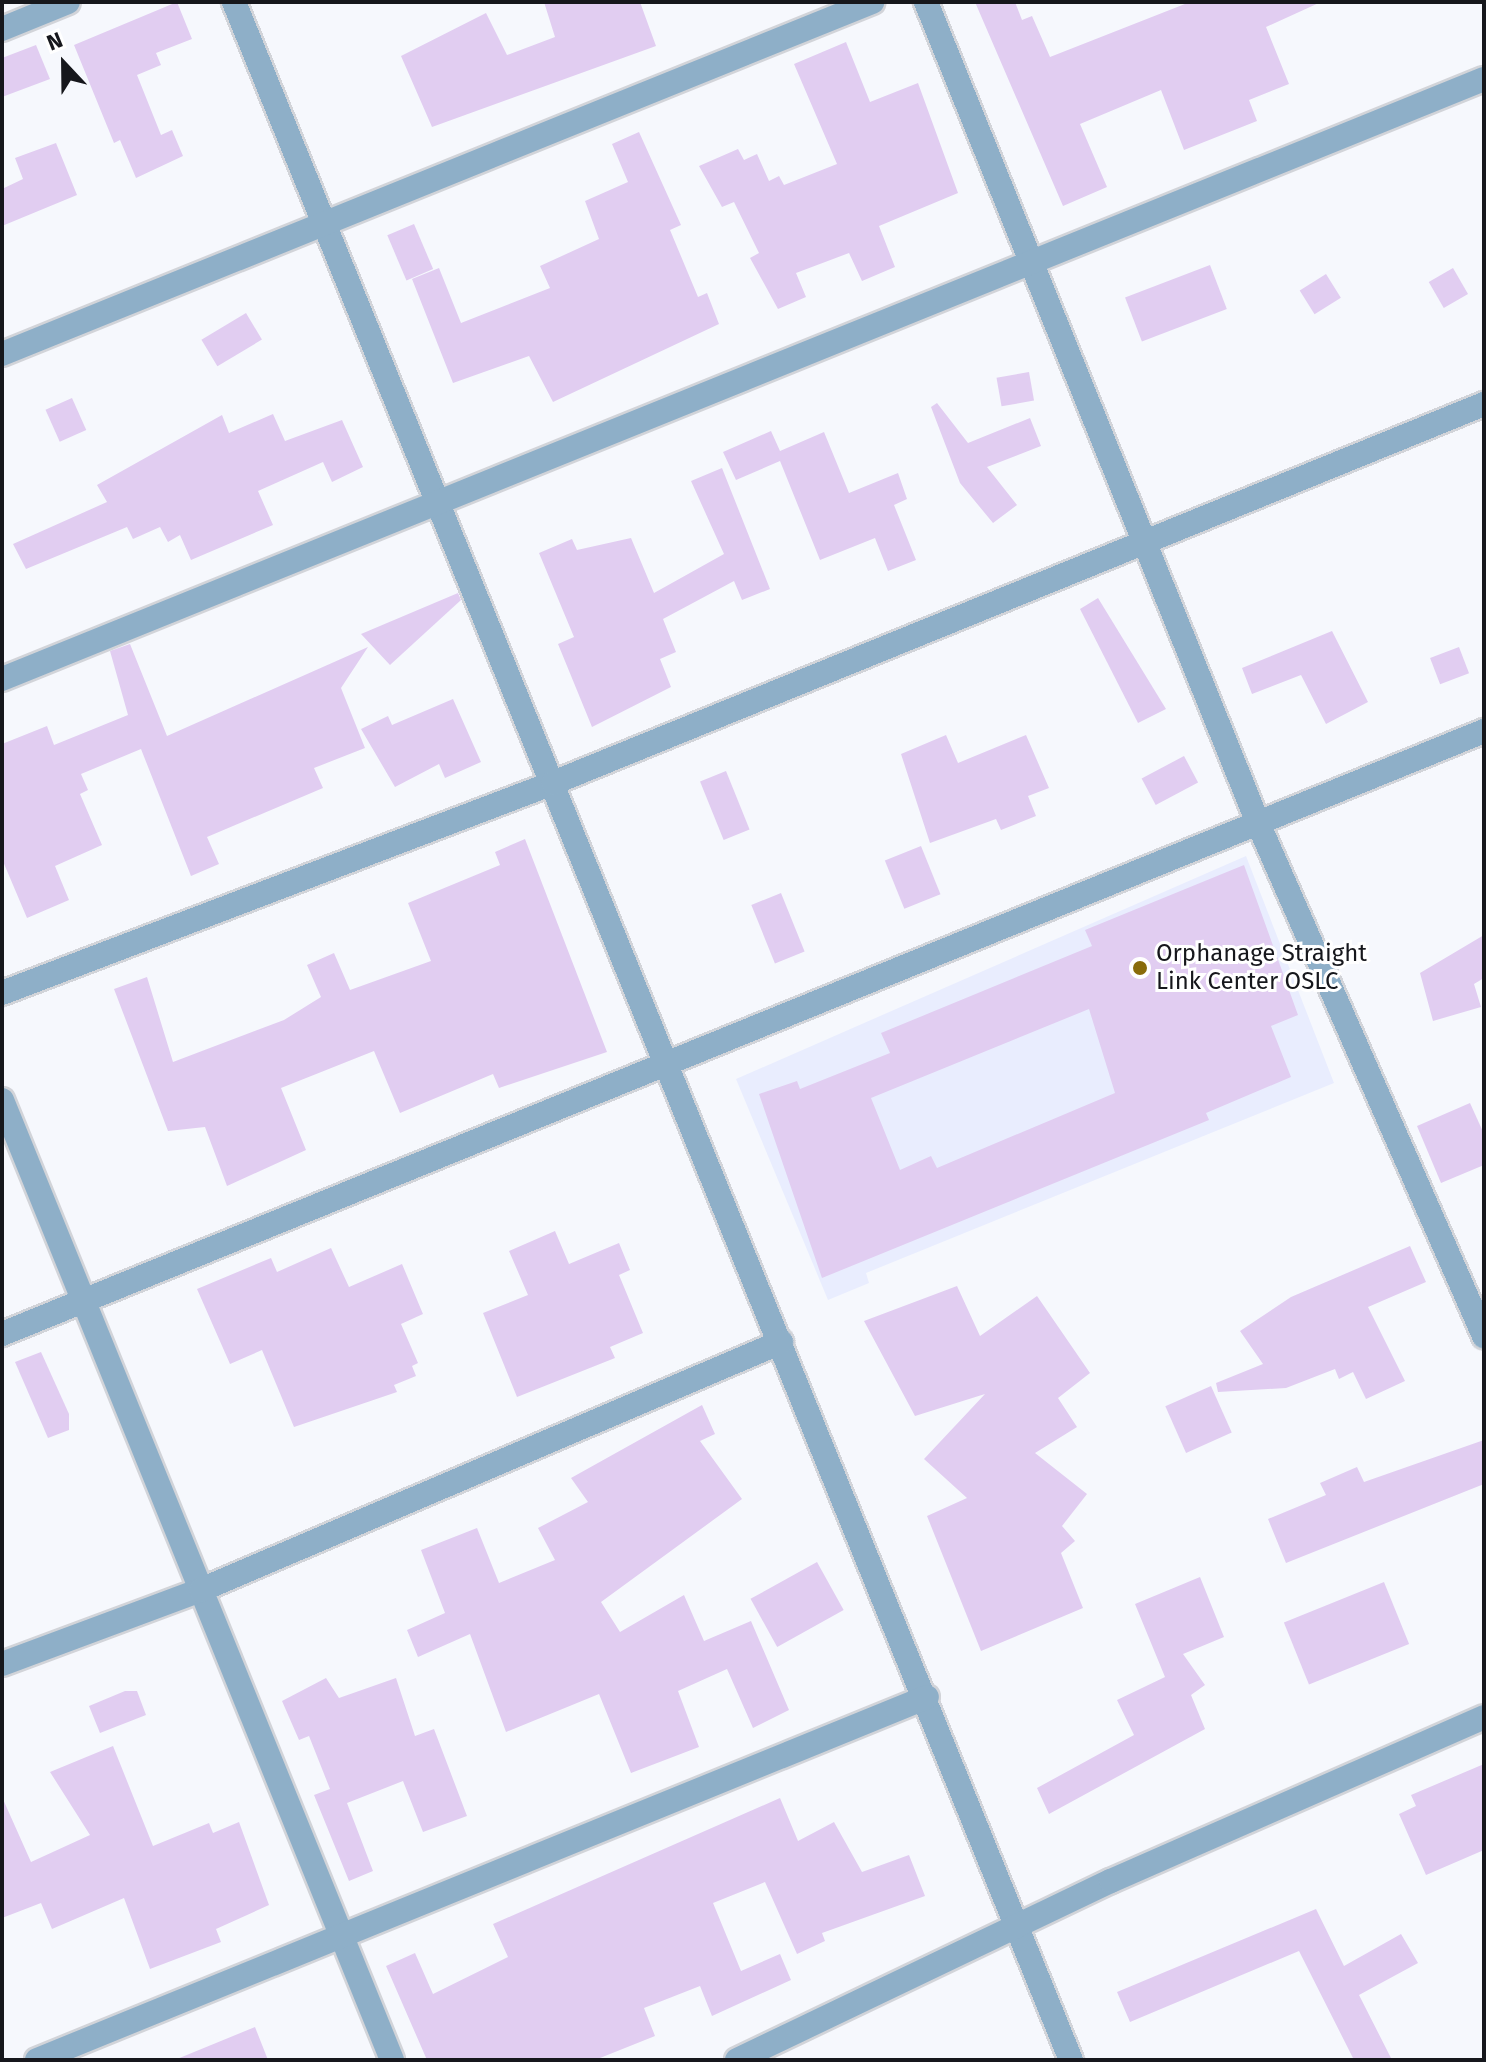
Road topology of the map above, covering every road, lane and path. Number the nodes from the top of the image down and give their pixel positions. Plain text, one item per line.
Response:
1 (68, 2) edge
2 (234, 2) edge
3 (872, 2) edge
4 (926, 2) edge
5 (2, 29) edge
6 (1484, 79) edge
7 (324, 225) junction
8 (1031, 263) junction
9 (2, 354) edge
10 (1484, 404) edge
11 (439, 504) junction
12 (1144, 542) junction
13 (2, 679) edge
14 (1484, 731) edge
15 (553, 783) junction
16 (1258, 823) junction
17 (2, 993) edge
18 (667, 1063) junction
19 (2, 1100) edge
20 (83, 1301) junction
21 (2, 1334) edge
22 (1484, 1336) edge
23 (781, 1342) junction
24 (201, 1590) junction
25 (2, 1664) edge
26 (927, 1697) junction
27 (1484, 1717) edge
28 (1015, 1931) junction
29 (342, 1935) junction
30 (37, 2060) edge
31 (392, 2060) edge
32 (737, 2060) edge
33 (1071, 2060) edge

1 - 5 street
2 - 7 street
3 - 7 street
4 - 8 street
6 - 8 street
7 - 9 street
7 - 11 street
8 - 11 street
8 - 12 street
10 - 12 street
11 - 13 street
11 - 15 street
12 - 15 street
12 - 16 street
14 - 16 street
15 - 17 street
15 - 18 street
16 - 18 street
16 - 22 street
18 - 20 street
18 - 23 street
19 - 20 street
20 - 21 street
20 - 24 street
23 - 24 street
23 - 26 street
24 - 25 street
24 - 29 street
26 - 28 street
26 - 29 street
27 - 28 street
28 - 32 street
28 - 33 street
29 - 30 street
29 - 31 street

